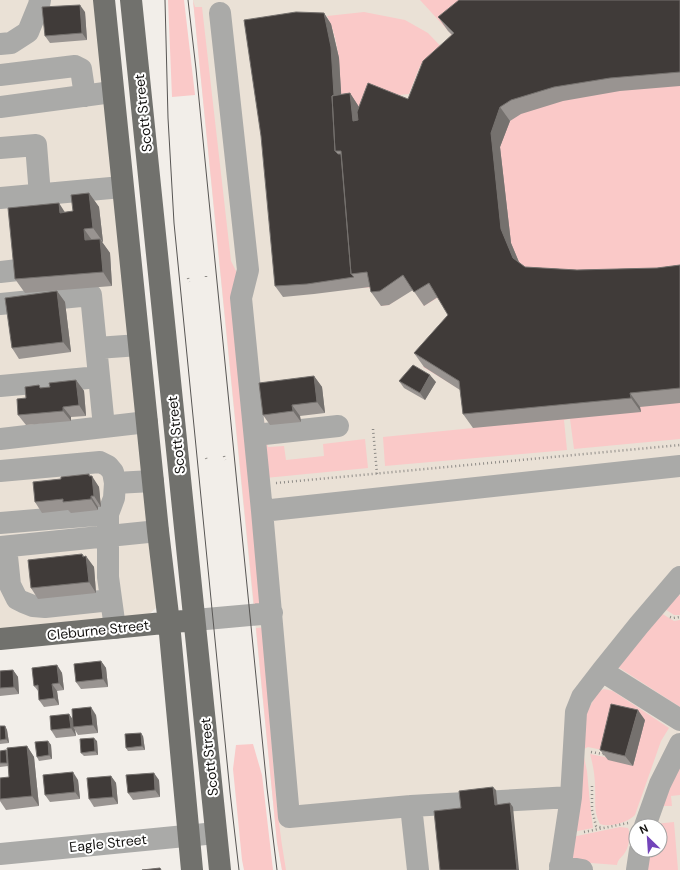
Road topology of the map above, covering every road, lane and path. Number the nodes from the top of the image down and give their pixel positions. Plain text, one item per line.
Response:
1 (40, 0) edge
2 (104, 0) edge
3 (131, 0) edge
4 (220, 13) dead end
5 (0, 44) edge
6 (0, 75) edge
7 (112, 92) junction
8 (84, 96) junction
9 (0, 107) edge
10 (0, 148) edge
11 (150, 185) junction
12 (122, 187) junction
13 (40, 195) junction
14 (0, 198) edge
15 (206, 276) dead end
16 (188, 278) dead end
17 (206, 280) dead end
18 (189, 282) dead end
19 (0, 304) edge
20 (139, 345) junction
21 (97, 348) junction
22 (99, 378) junction
23 (0, 386) edge
24 (175, 419) junction
25 (147, 422) junction
26 (338, 426) dead end
27 (104, 427) junction
28 (373, 430) dead end
29 (254, 434) junction
30 (0, 439) edge
31 (680, 445) edge
32 (224, 456) dead end
33 (225, 460) dead end
34 (680, 466) edge
35 (0, 471) edge
36 (376, 474) junction
37 (153, 481) junction
38 (114, 483) junction
39 (260, 485) junction
40 (262, 511) junction
41 (108, 514) junction
42 (0, 523) edge
43 (158, 531) junction
44 (108, 536) junction
45 (3, 547) edge
46 (680, 577) edge
47 (111, 600) junction
48 (272, 613) junction
49 (195, 620) junction
50 (169, 623) junction
51 (115, 628) junction
52 (0, 639) edge
53 (602, 671) junction
54 (680, 720) edge
55 (680, 744) edge
56 (604, 748) edge
57 (586, 751) dead end
58 (592, 781) dead end
59 (571, 797) junction
60 (411, 806) junction
61 (641, 818) edge
62 (628, 825) edge
63 (603, 828) junction
64 (216, 833) junction
65 (188, 835) junction
66 (565, 836) junction
67 (0, 854) edge
68 (639, 858) edge
69 (560, 868) edge
70 (192, 870) edge
71 (220, 870) edge
72 (418, 870) edge
73 (582, 870) edge
74 (637, 870) edge

1 - 5 street
2 - 7 main road, Scott Street
3 - 11 main road, Scott Street
4 - 29 street
6 - 8 street
7 - 8 street
7 - 12 main road, Scott Street
8 - 9 street
10 - 13 street
11 - 12 main road
11 - 24 main road, Scott Street
12 - 13 street
12 - 20 main road, Scott Street
13 - 14 street
15 - 17 path
16 - 18 path
19 - 21 street
20 - 21 street
20 - 25 main road, Scott Street
21 - 22 street
22 - 23 street
22 - 27 street
24 - 25 main road
24 - 49 main road, Scott Street
25 - 27 street
25 - 37 main road, Scott Street
26 - 29 street
27 - 30 street
28 - 36 path
29 - 39 street
31 - 36 path
32 - 33 path
34 - 40 street
35 - 38 street
36 - 39 path
37 - 38 street
37 - 43 main road, Scott Street
38 - 41 street
39 - 40 street
40 - 48 street
41 - 42 street
41 - 44 street
43 - 44 street
43 - 50 main road, Scott Street
44 - 45 street
44 - 47 street
45 - 47 street
46 - 53 street
47 - 51 street
48 - 49 street
48 - 60 street
49 - 50 main road, Cleburne Street
49 - 64 main road, Scott Street
50 - 51 main road, Cleburne Street
50 - 65 main road, Scott Street
51 - 52 main road, Cleburne Street
53 - 54 street
53 - 59 street
55 - 61 street
56 - 57 path
58 - 63 path
59 - 60 street
59 - 66 street
60 - 72 street
62 - 63 path
63 - 66 path
64 - 65 street, Eagle Street
64 - 71 main road, Scott Street
65 - 67 street, Eagle Street
65 - 70 main road, Scott Street
66 - 69 street
68 - 74 street
69 - 73 street

